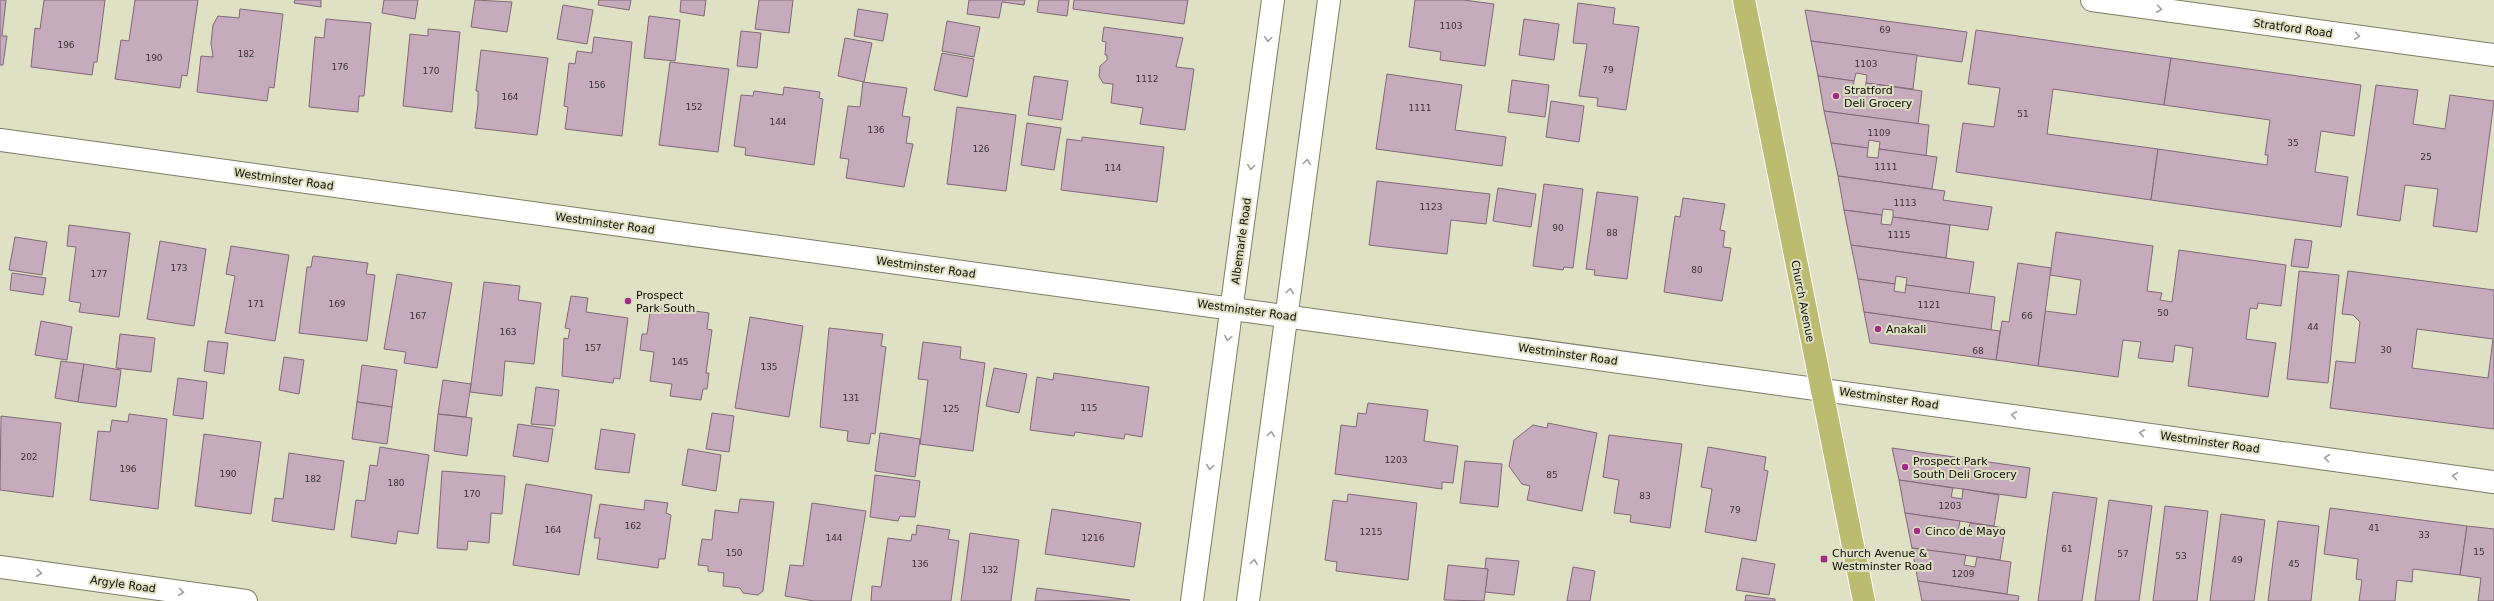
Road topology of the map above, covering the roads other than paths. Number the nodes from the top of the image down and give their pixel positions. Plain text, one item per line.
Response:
1 (1274, 0) edge
2 (1329, 0) edge
3 (1744, 0) edge
4 (2092, 0) edge
5 (2494, 55) edge
6 (0, 140) edge
7 (1232, 308) junction
8 (1286, 316) junction
9 (1821, 388) junction
10 (2494, 482) edge
11 (0, 567) edge
12 (246, 601) edge
13 (1192, 601) edge
14 (1248, 601) edge
15 (1864, 601) edge

1 -> 7 street, Albemarle Road
8 -> 2 street
3 - 9 main road, Church Avenue
4 -> 5 street, Stratford Road
6 - 7 street, Westminster Road
7 - 8 street, Westminster Road
7 -> 13 street, Albemarle Road
8 - 9 street, Westminster Road
14 -> 8 street
10 -> 9 street, Westminster Road
9 - 15 main road, Church Avenue
11 -> 12 street, Argyle Road

